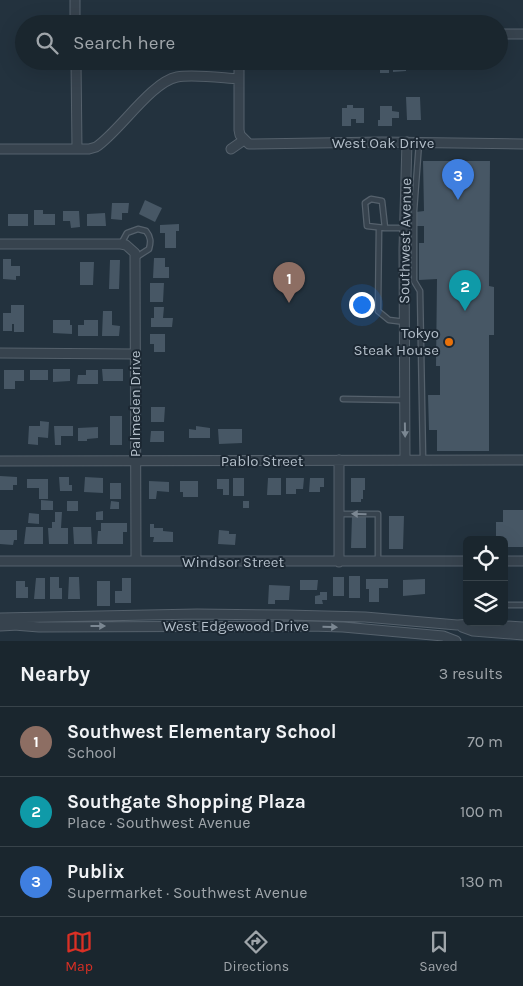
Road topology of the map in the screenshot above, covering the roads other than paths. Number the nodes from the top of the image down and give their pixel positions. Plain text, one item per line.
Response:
1 (75, 0) edge
2 (75, 15) edge
3 (508, 34) edge
4 (523, 34) edge
5 (76, 70) edge
6 (239, 70) edge
7 (239, 79) junction
8 (244, 140) junction
9 (407, 142) junction
10 (419, 143) junction
11 (523, 144) edge
12 (0, 149) edge
13 (76, 149) junction
14 (231, 149) dead end
15 (379, 228) junction
16 (385, 228) junction
17 (404, 228) junction
18 (0, 244) edge
19 (121, 244) junction
20 (133, 253) junction
21 (404, 322) junction
22 (0, 353) edge
23 (135, 354) junction
24 (343, 399) dead end
25 (404, 400) junction
26 (339, 460) junction
27 (405, 460) junction
28 (422, 460) junction
29 (523, 460) edge
30 (0, 461) edge
31 (136, 461) junction
32 (339, 514) junction
33 (136, 561) junction
34 (508, 561) edge
35 (523, 561) edge
36 (0, 562) edge
37 (339, 562) junction
38 (378, 562) junction
39 (463, 562) edge
40 (508, 605) edge
41 (523, 605) edge
42 (94, 616) junction
43 (0, 618) edge
44 (14, 625) junction
45 (457, 625) junction
46 (0, 626) edge
47 (523, 627) edge
48 (523, 635) edge
49 (456, 641) edge

1 - 2 street
3 - 4 street
5 - 13 street
6 - 7 street
7 - 8 street
7 - 13 street
8 - 9 street, West Oak Drive
8 - 14 street
9 - 10 street, West Oak Drive
9 - 17 street, Southwest Avenue
10 - 11 street, West Oak Drive
10 - 28 lane
12 - 13 street
15 - 16 lane
15 - 16 lane
15 - 21 lane
16 - 17 lane
17 - 21 street, Southwest Avenue
18 - 19 street
19 - 20 street
19 - 20 lane
20 - 23 street, Palmeden Drive
21 - 25 street, Southwest Avenue
22 - 23 street
23 - 31 street, Palmeden Drive
24 - 25 lane
25 -> 27 street, Southwest Avenue
26 - 27 street, Pablo Street
26 - 31 street, Pablo Street
26 - 32 street
27 - 28 street, Pablo Street
28 - 29 street, Pablo Street
30 - 31 street, Pablo Street
31 - 33 street, Palmeden Drive
32 - 37 street
38 -> 32 lane
33 - 36 street, Windsor Street
33 - 37 street, Windsor Street
34 - 35 street
37 - 38 street, Windsor Street
38 - 39 street, Windsor Street
40 - 41 lane
42 - 43 street, West Edgewood Drive
42 - 44 street, West Edgewood Drive
42 - 45 street, West Edgewood Drive
44 - 46 street, West Edgewood Drive
44 -> 49 street, West Edgewood Drive
45 - 47 street, West Edgewood Drive
45 - 48 street, West Edgewood Drive

